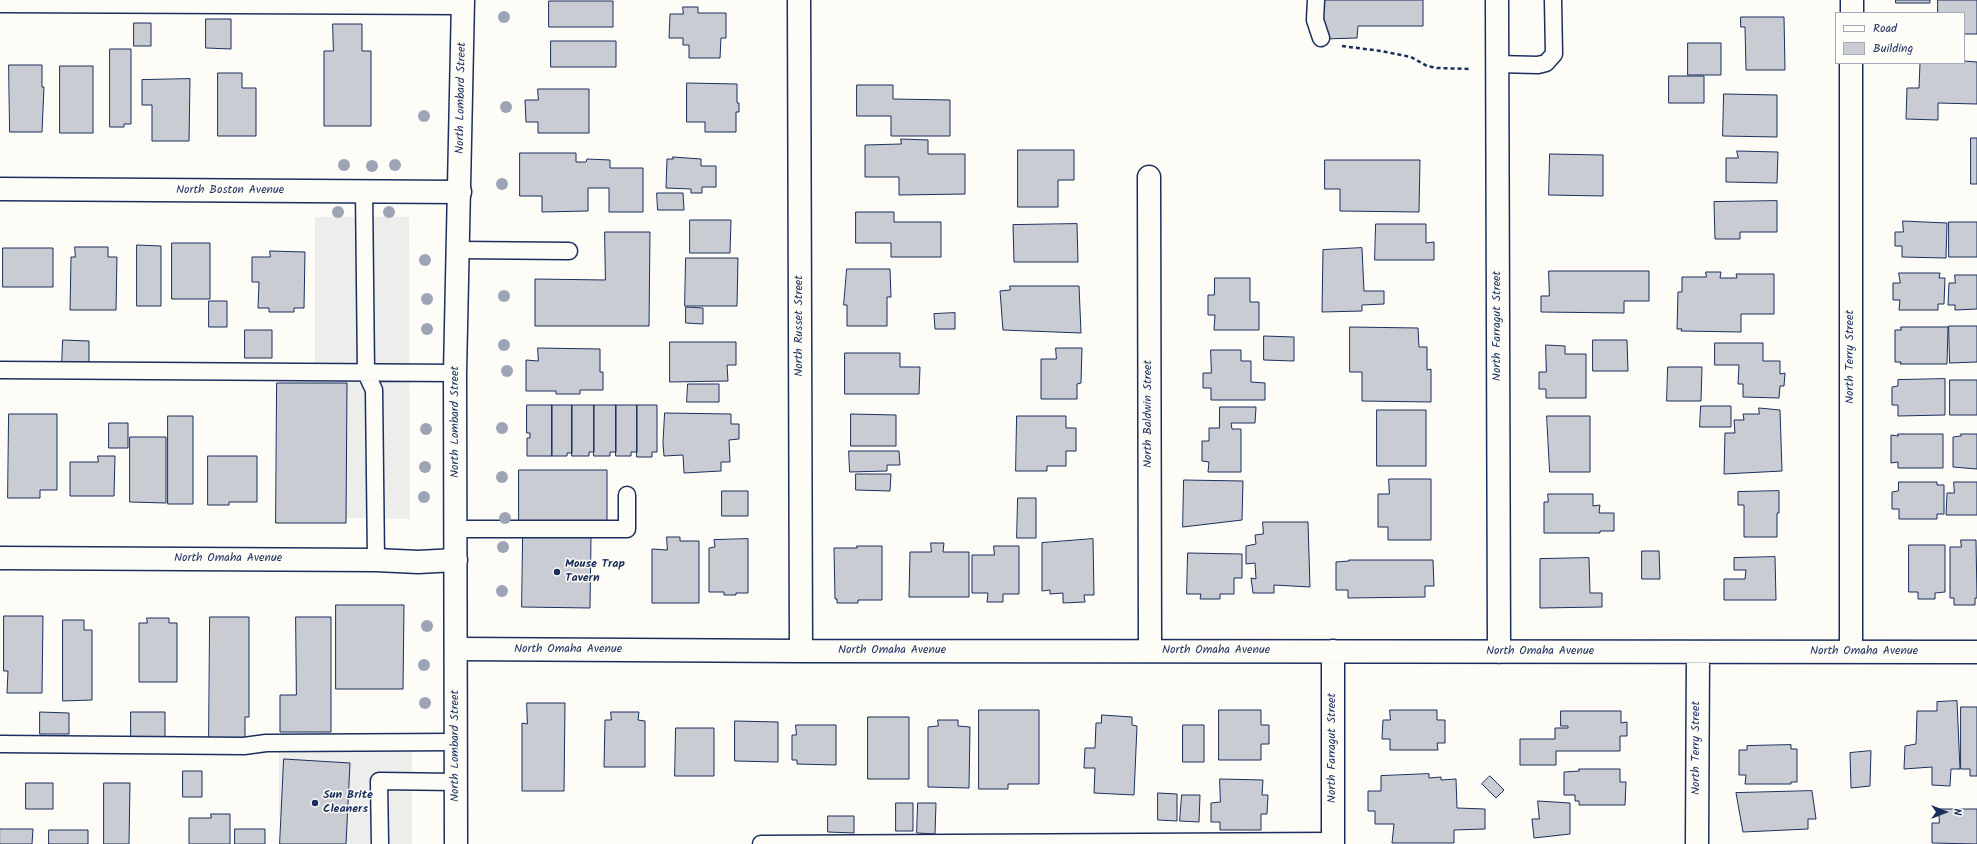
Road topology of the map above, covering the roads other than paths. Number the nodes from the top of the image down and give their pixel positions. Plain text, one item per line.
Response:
1 (799, 0) edge
2 (1316, 0) edge
3 (1497, 0) edge
4 (1553, 0) edge
5 (1852, 0) edge
6 (463, 3) edge
7 (0, 4) edge
8 (1852, 12) edge
9 (1321, 38) road end
10 (1852, 64) edge
11 (1497, 66) junction
12 (1149, 176) dead end
13 (0, 189) edge
14 (364, 191) junction
15 (460, 192) junction
16 (459, 250) junction
17 (569, 251) dead end
18 (0, 370) edge
19 (366, 373) junction
20 (455, 373) junction
21 (627, 495) dead end
22 (456, 529) junction
23 (0, 558) edge
24 (376, 560) junction
25 (456, 560) junction
26 (456, 649) junction
27 (801, 651) junction
28 (1150, 651) junction
29 (1333, 651) junction
30 (1851, 651) junction
31 (1499, 652) junction
32 (1698, 652) junction
33 (1977, 652) edge
34 (456, 742) junction
35 (0, 744) edge
36 (456, 782) junction
37 (1333, 843) edge
38 (380, 844) edge
39 (456, 844) edge
40 (761, 844) edge
41 (1697, 844) edge

1 - 27 street, North Russet Street
2 - 9 lane
3 - 11 street, North Farragut Street
4 - 11 lane
5 - 8 street
6 - 7 lane
6 - 15 street, North Lombard Street
10 - 30 street, North Terry Street
11 - 31 street, North Farragut Street
12 - 28 street, North Baldwin Street
13 - 14 street, North Boston Avenue
14 - 15 street, North Boston Avenue
14 - 19 lane
15 - 16 street, North Lombard Street
16 - 17 lane
16 - 20 street, North Lombard Street
18 - 19 lane
19 - 20 lane
19 - 24 lane
20 - 22 street, North Lombard Street
21 - 22 lane
22 - 25 street, North Lombard Street
23 - 24 street, North Omaha Avenue
24 - 25 street, North Omaha Avenue
25 - 26 street, North Lombard Street
26 - 27 street, North Omaha Avenue
26 - 34 street, North Lombard Street
27 - 28 street, North Omaha Avenue
28 - 29 street, North Omaha Avenue
29 - 31 street, North Omaha Avenue
29 - 37 street, North Farragut Street
30 - 32 street, North Omaha Avenue
30 - 33 street, North Omaha Avenue
31 - 32 street, North Omaha Avenue
32 - 41 street, North Terry Street
34 - 35 lane
34 - 36 street, North Lombard Street
36 - 38 lane
36 - 39 street, North Lombard Street
37 - 40 lane

